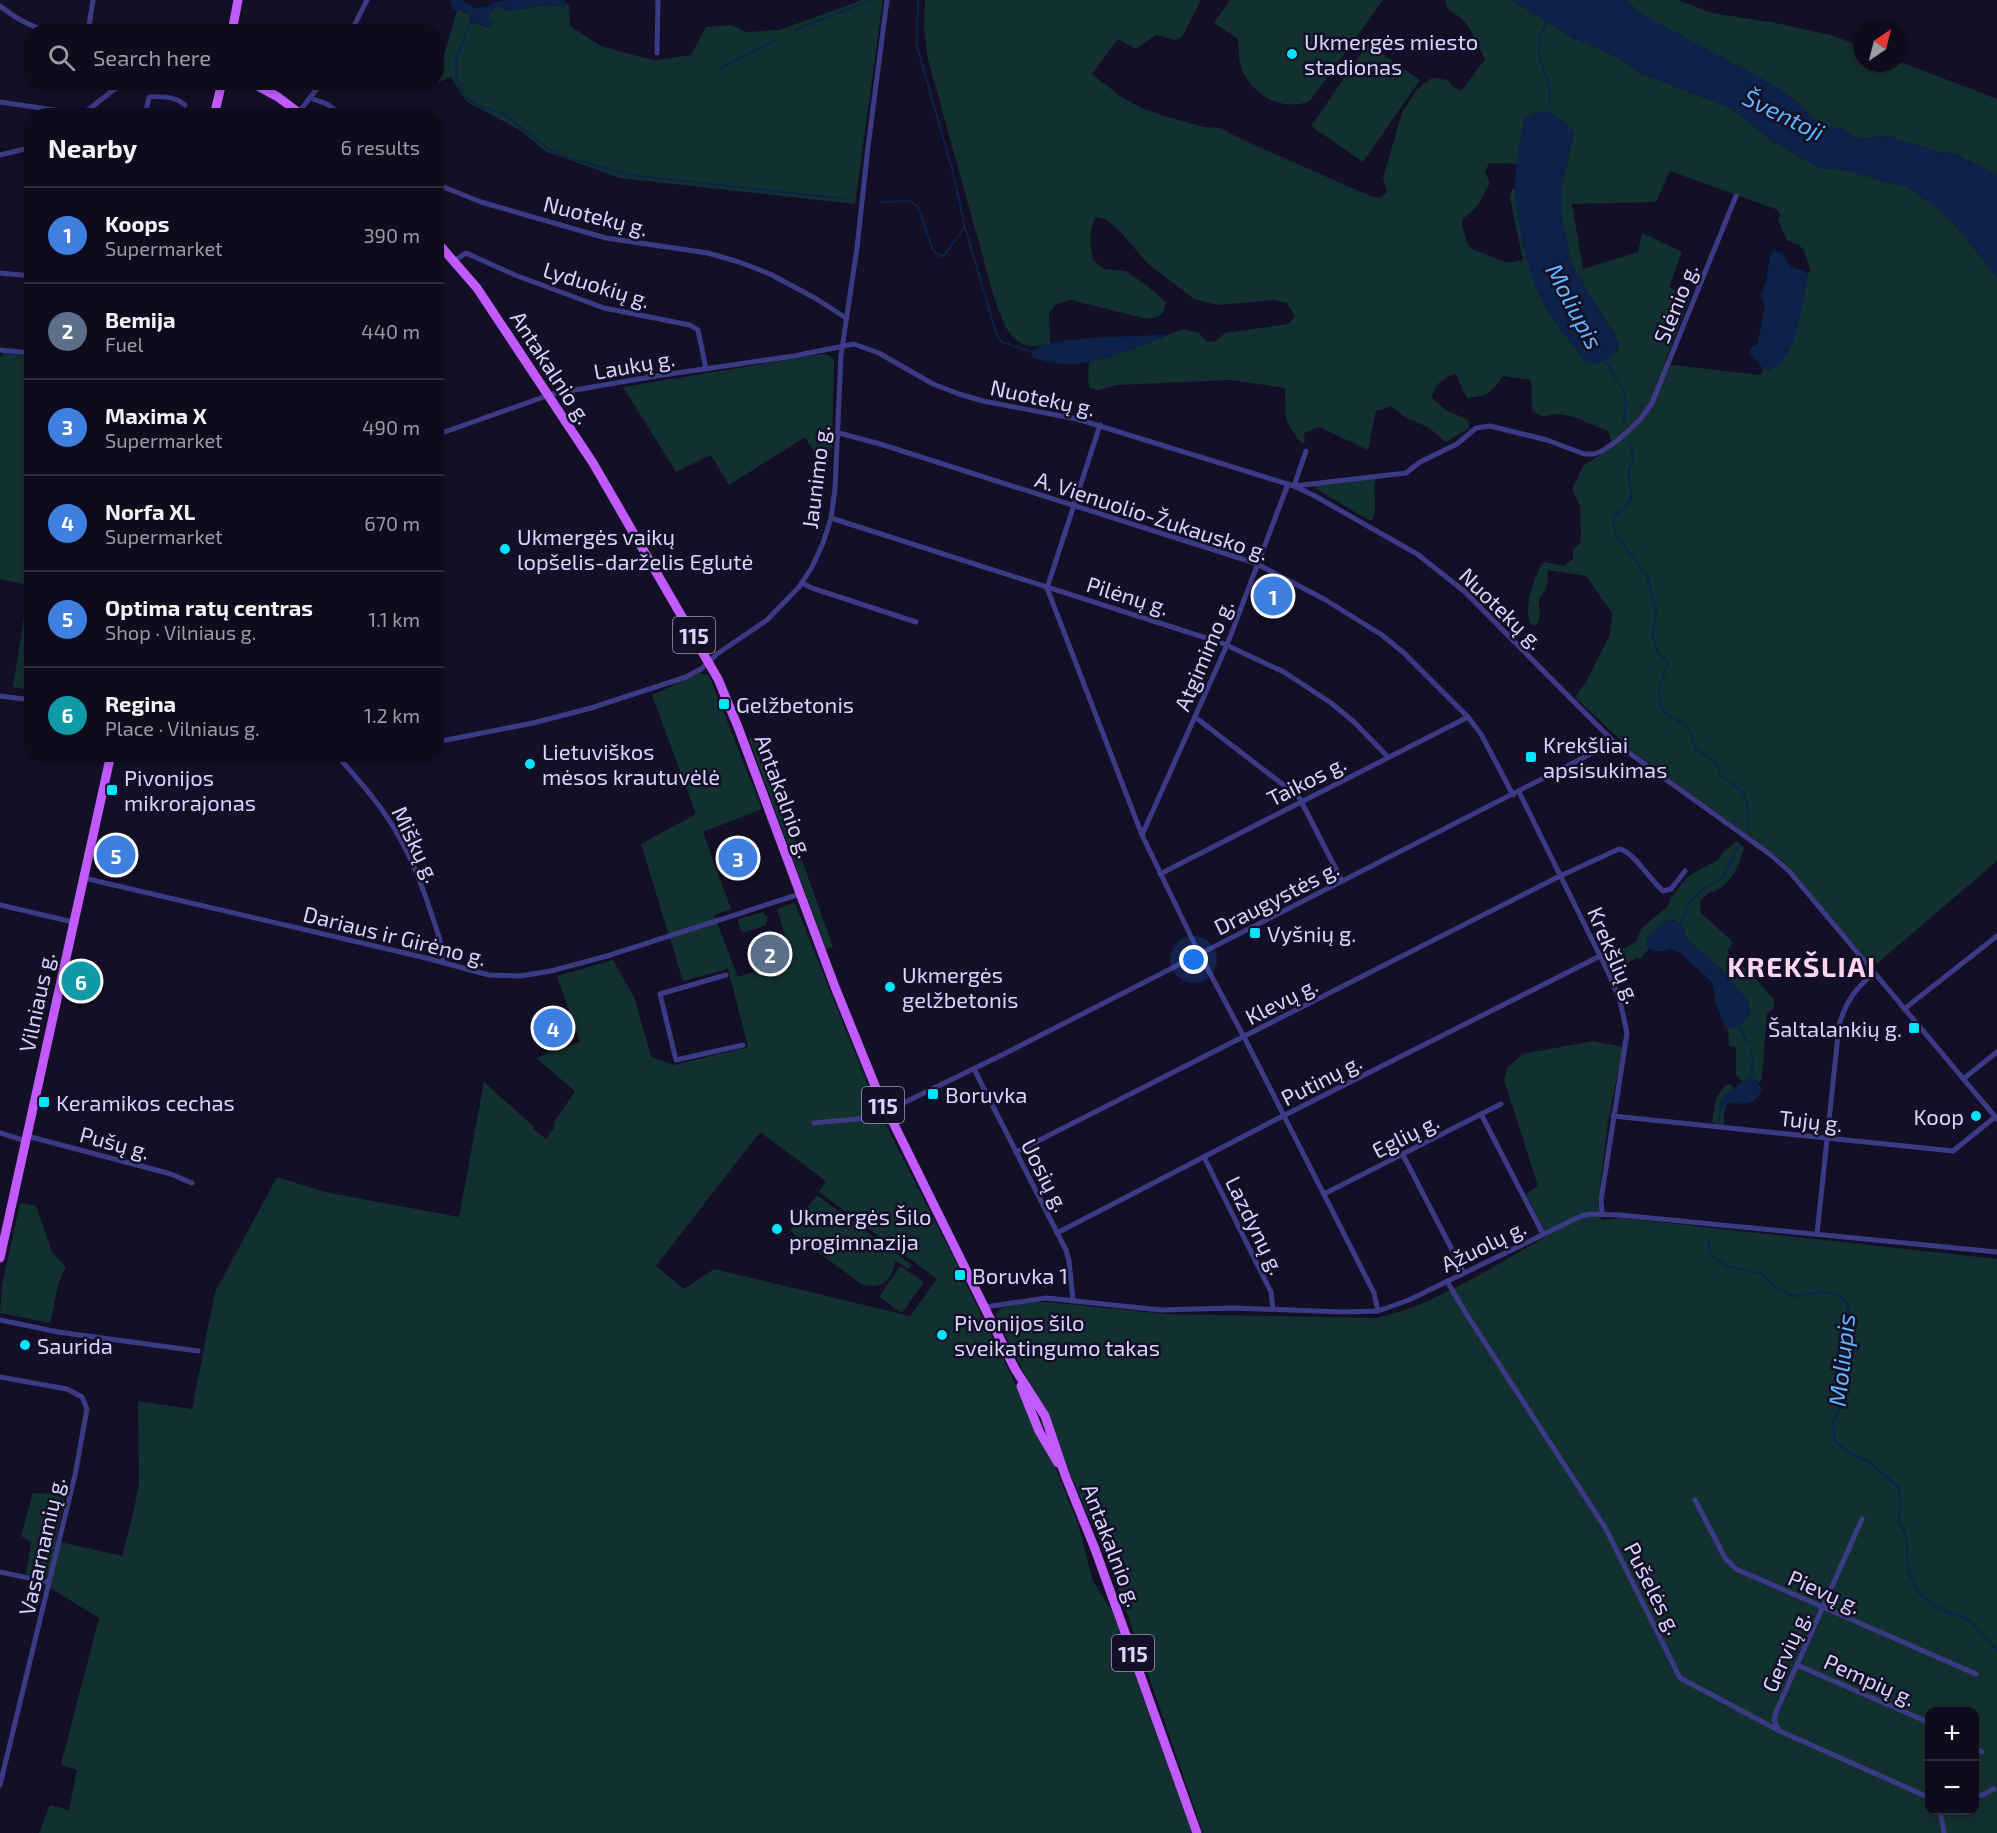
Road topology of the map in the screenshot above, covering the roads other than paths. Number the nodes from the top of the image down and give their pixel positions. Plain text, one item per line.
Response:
1 (93, 0) edge
2 (238, 0) edge
3 (367, 0) edge
4 (658, 0) edge
5 (887, 0) edge
6 (0, 6) edge
7 (27, 24) edge
8 (89, 24) edge
9 (234, 24) edge
10 (355, 24) edge
11 (657, 53) dead end
12 (114, 90) edge
13 (220, 90) edge
14 (265, 90) edge
15 (316, 90) edge
16 (310, 98) junction
17 (0, 102) edge
18 (185, 105) dead end
19 (41, 108) edge
20 (90, 108) edge
21 (147, 108) edge
22 (216, 108) edge
23 (293, 108) edge
24 (304, 108) edge
25 (332, 108) edge
26 (24, 149) edge
27 (0, 155) edge
28 (444, 187) edge
29 (1736, 196) dead end
30 (444, 249) edge
31 (455, 260) junction
32 (0, 273) edge
33 (24, 275) edge
34 (846, 318) junction
35 (842, 346) junction
36 (0, 350) edge
37 (24, 352) edge
38 (706, 369) junction
39 (547, 397) junction
40 (1100, 425) junction
41 (444, 432) edge
42 (839, 434) junction
43 (1306, 451) dead end
44 (1291, 485) junction
45 (1074, 507) junction
46 (831, 518) junction
47 (1258, 565) junction
48 (802, 583) junction
49 (1047, 588) junction
50 (916, 622) dead end
51 (1227, 645) junction
52 (709, 662) junction
53 (0, 696) edge
54 (24, 699) edge
55 (1195, 717) junction
56 (1468, 717) junction
57 (444, 740) edge
58 (1614, 742) junction
59 (1388, 757) junction
60 (109, 762) edge
61 (343, 762) edge
62 (1516, 793) junction
63 (1302, 801) junction
64 (1142, 835) junction
65 (1685, 871) dead end
66 (1160, 874) junction
67 (1561, 876) junction
68 (84, 878) junction
69 (1342, 881) junction
70 (800, 894) junction
71 (0, 905) edge
72 (73, 922) junction
73 (1997, 936) edge
74 (1200, 954) junction
75 (1600, 956) junction
76 (443, 962) junction
77 (1874, 973) junction
78 (726, 975) dead end
79 (1904, 1009) junction
80 (1244, 1037) junction
81 (743, 1045) dead end
82 (1997, 1052) edge
83 (974, 1069) junction
84 (1963, 1079) junction
85 (1501, 1104) dead end
86 (888, 1114) junction
87 (1481, 1114) junction
88 (1283, 1116) junction
89 (1613, 1116) junction
90 (1996, 1118) edge
91 (814, 1123) dead end
92 (0, 1133) edge
93 (27, 1138) junction
94 (1828, 1139) junction
95 (1016, 1152) junction
96 (1402, 1155) junction
97 (1204, 1157) junction
98 (192, 1183) dead end
99 (1324, 1194) junction
100 (10, 1212) junction
101 (0, 1214) edge
102 (1602, 1214) junction
103 (1057, 1233) junction
104 (1543, 1234) junction
105 (1817, 1234) junction
106 (1997, 1252) edge
107 (0, 1258) edge
108 (1464, 1273) junction
109 (1447, 1281) junction
110 (1073, 1300) junction
111 (984, 1307) junction
112 (1273, 1309) junction
113 (1378, 1311) junction
114 (0, 1320) edge
115 (198, 1351) dead end
116 (0, 1377) edge
117 (1695, 1500) dead end
118 (1862, 1519) dead end
119 (0, 1572) edge
120 (49, 1582) junction
121 (1823, 1609) junction
122 (1797, 1665) junction
123 (1976, 1674) dead end
124 (1925, 1721) edge
125 (1780, 1731) junction
126 (1979, 1750) edge
127 (1982, 1752) dead end
128 (0, 1785) edge
129 (1994, 1789) dead end
130 (1979, 1795) edge
131 (1925, 1796) edge
132 (1941, 1815) edge
133 (1197, 1833) edge
134 (1944, 1833) edge

1 - 8 street
2 - 9 main road
3 - 10 street
4 - 11 street
5 - 34 street, Jaunimo g.
6 - 7 street
12 - 20 street
13 - 22 main road
14 - 23 main road
15 - 16 street
16 - 24 street
16 - 25 street
17 - 19 street
18 - 21 street
26 - 27 street
28 - 34 street, Nuotekų g.
29 - 44 street, Slėnio g.
30 - 31 main road, Antakalnio g. / 115
31 - 38 street, Lyduokių g.
31 - 39 main road, Antakalnio g. / 115
32 - 33 street
34 - 35 street, Jaunimo g.
35 - 38 street, Laukų g.
35 - 40 street, Nuotekų g.
35 - 42 street, Jaunimo g.
36 - 37 street
38 - 39 street, Laukų g.
39 - 41 street, Laukų g.
39 - 52 main road, Antakalnio g. / 115
40 - 44 street, Nuotekų g.
40 - 45 street
42 - 45 street, A. Vienuolio-Žukausko g.
42 - 46 street, Jaunimo g.
43 - 44 street, Atgimimo g.
44 - 47 street, Atgimimo g.
44 - 58 street, Nuotekų g.
45 - 47 street, A. Vienuolio-Žukausko g.
45 - 49 street
46 - 48 street, Jaunimo g.
46 - 49 street, Pilėnų g.
47 - 51 street, Atgimimo g.
47 - 56 street, A. Vienuolio-Žukausko g.
48 - 50 street
48 - 52 street, Jaunimo g.
49 - 51 street, Pilėnų g.
49 - 64 street
51 - 55 street, Atgimimo g.
51 - 59 street, Pilėnų g.
52 - 57 street, Jaunimo g.
52 - 70 main road, Antakalnio g. / 115
53 - 54 street
55 - 63 street
55 - 64 street, Atgimimo g.
56 - 59 street, Taikos g.
56 - 62 street, A. Vienuolio-Žukausko g.
58 - 62 street, Draugystės g.
58 - 77 street, Nuotekų g.
59 - 63 street, Taikos g.
60 - 68 main road, Vilniaus g.
61 - 76 street, Miškų g.
62 - 67 street, Krekšlių g.
62 - 69 street, Draugystės g.
63 - 66 street, Taikos g.
63 - 69 street
64 - 66 street
65 - 67 street, Klevų g.
66 - 74 street
67 - 75 street, Krekšlių g.
67 - 80 street, Klevų g.
68 - 72 main road, Vilniaus g.
68 - 76 street, Dariaus ir Girėno g.
69 - 74 street, Draugystės g.
70 - 76 street, Dariaus ir Girėno g.
70 - 86 main road, Antakalnio g. / 115
71 - 72 street
72 - 93 main road, Vilniaus g.
73 - 79 street
74 - 80 street
74 - 83 street, Draugystės g.
75 - 88 street, Putinų g.
75 - 89 street, Krekšlių g.
77 - 79 street, Nuotekų g.
77 - 94 street
78 - 81 street
79 - 84 street, Nuotekų g.
80 - 88 street
80 - 95 street, Klevų g.
82 - 84 street
83 - 86 street, Draugystės g.
83 - 95 street, Uosių g.
84 - 90 street, Nuotekų g.
85 - 87 street, Eglių g.
86 - 91 street
86 - 111 main road, Antakalnio g. / 115
87 - 96 street, Eglių g.
87 - 104 street
88 - 97 street, Putinų g.
88 - 99 street
89 - 94 street, Tujų g.
89 - 102 street, Krekšlių g.
90 - 94 street, Tujų g.
92 - 93 street, Pušų g.
93 - 98 street, Pušų g.
93 - 100 main road, Vilniaus g.
94 - 105 street
95 - 103 street, Uosių g.
96 - 99 street, Eglių g.
96 - 108 street
97 - 103 street, Putinų g.
97 - 112 street, Lazdynų g.
99 - 113 street
100 - 101 street
100 - 107 main road, Vilniaus g.
102 - 104 street, Ąžuolų g.
102 - 105 street, Ąžuolų g.
103 - 110 street, Uosių g.
104 - 108 street, Ąžuolų g.
105 - 106 street, Ąžuolų g.
108 - 109 street, Ąžuolų g.
109 - 113 street, Ąžuolų g.
109 - 125 street, Pušelės g.
110 - 111 street, Ąžuolų g.
110 - 112 street, Ąžuolų g.
111 - 133 main road, Antakalnio g. / 115
112 - 113 street, Ąžuolų g.
114 - 115 street
116 - 120 street, Vasarnamių g.
117 - 121 street, Pievų g.
118 - 121 street, Gervių g.
119 - 120 street
120 - 128 street, Vasarnamių g.
121 - 122 street, Gervių g.
121 - 123 street, Pievų g.
122 - 124 street, Pempių g.
122 - 125 street, Gervių g.
125 - 131 street, Pušelės g.
126 - 127 street
129 - 130 street
132 - 134 street

